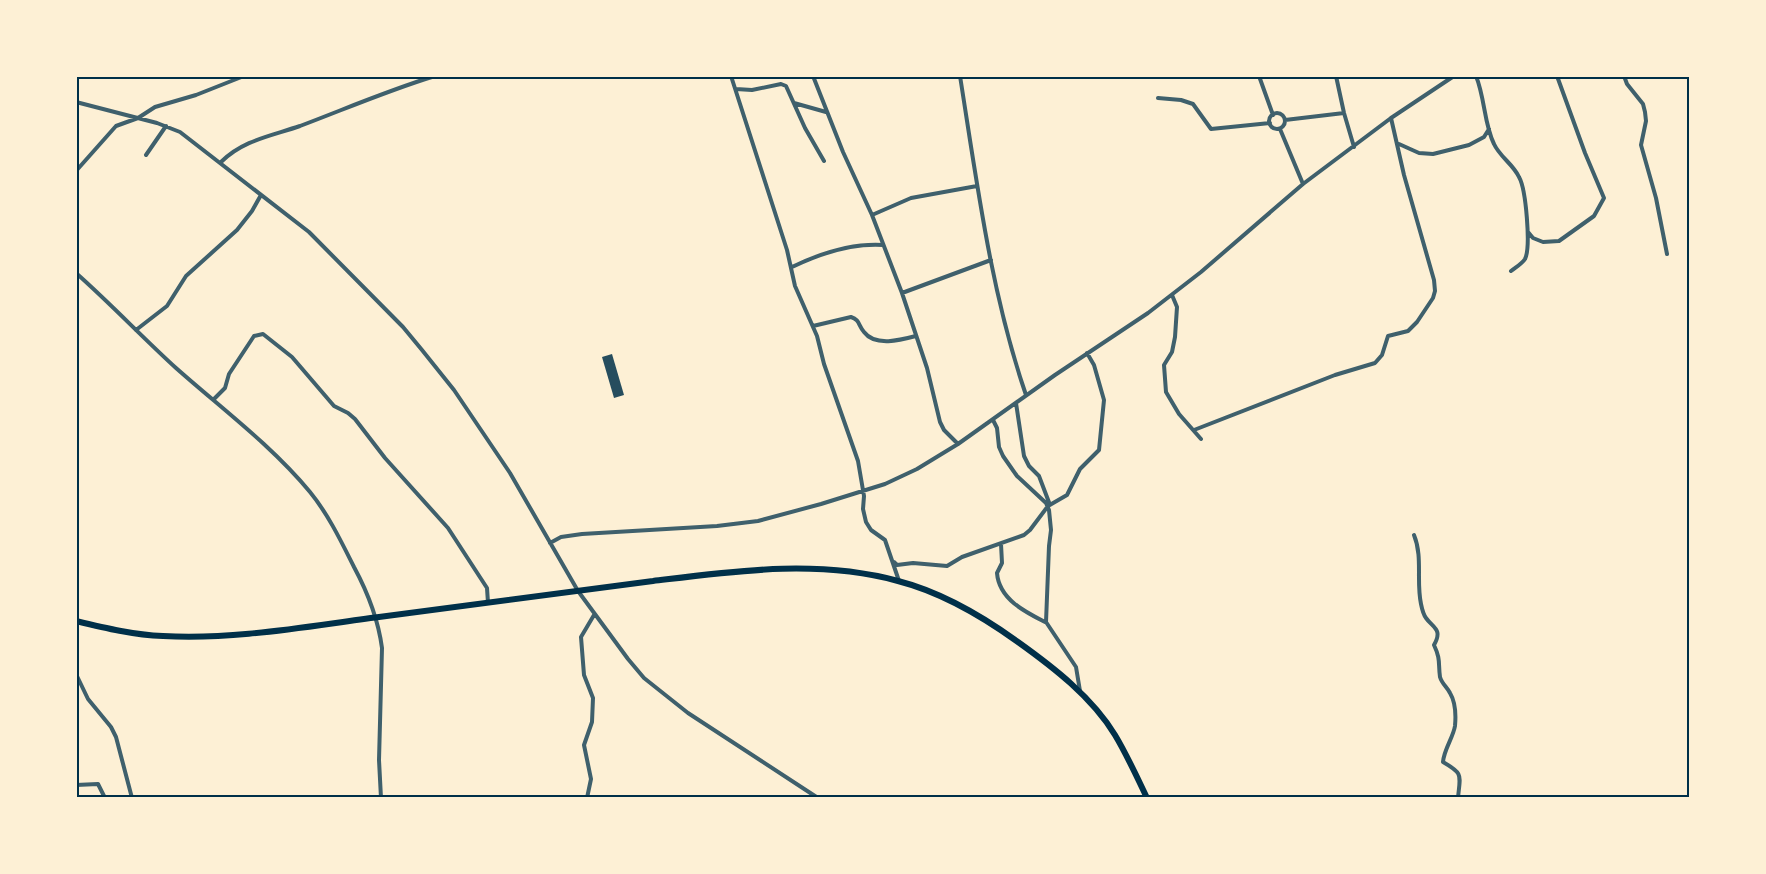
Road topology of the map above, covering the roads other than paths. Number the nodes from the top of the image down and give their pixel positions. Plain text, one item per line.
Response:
1 (244, 76) edge
2 (435, 76) edge
3 (731, 76) edge
4 (813, 76) edge
5 (960, 76) edge
6 (1259, 76) edge
7 (1336, 76) edge
8 (1454, 76) edge
9 (1476, 76) edge
10 (1557, 76) edge
11 (1624, 76) edge
12 (736, 89) junction
13 (1158, 98) dead end
14 (76, 102) edge
15 (794, 103) junction
16 (827, 112) junction
17 (1344, 113) junction
18 (1273, 115) junction
19 (138, 118) junction
20 (1391, 118) junction
21 (1285, 120) junction
22 (1270, 123) junction
23 (166, 126) junction
24 (1280, 129) junction
25 (1489, 129) junction
26 (1399, 144) junction
27 (1354, 147) junction
28 (146, 155) dead end
29 (824, 161) dead end
30 (221, 162) junction
31 (76, 171) edge
32 (1304, 184) junction
33 (977, 186) junction
34 (261, 195) junction
35 (872, 215) junction
36 (1528, 232) junction
37 (884, 245) junction
38 (1667, 254) dead end
39 (991, 260) junction
40 (792, 267) junction
41 (1511, 271) dead end
42 (76, 273) edge
43 (902, 293) junction
44 (1172, 295) junction
45 (813, 326) junction
46 (136, 330) junction
47 (916, 336) junction
48 (1087, 353) junction
49 (1027, 396) junction
50 (214, 399) junction
51 (1016, 403) junction
52 (993, 420) junction
53 (1194, 430) junction
54 (1201, 439) dead end
55 (958, 444) junction
56 (863, 490) junction
57 (1049, 506) junction
58 (1414, 535) dead end
59 (549, 543) junction
60 (1002, 543) junction
61 (893, 561) junction
62 (899, 581) junction
63 (578, 591) junction
64 (488, 604) junction
65 (594, 615) junction
66 (376, 617) junction
67 (76, 621) edge
68 (1046, 622) junction
69 (76, 674) edge
70 (1081, 694) junction
71 (76, 785) edge
72 (105, 798) edge
73 (132, 798) edge
74 (381, 798) edge
75 (587, 798) edge
76 (819, 798) edge
77 (1147, 798) edge
78 (1458, 798) edge

1 - 19 street
2 - 30 street
3 - 12 street
4 - 16 street
5 - 33 street
6 - 18 street
7 - 17 street
8 - 20 street
9 - 25 street
10 - 36 street
11 - 38 street
12 - 15 street
12 - 40 street
13 - 22 street
14 - 19 street
15 - 16 street
15 - 29 street
16 - 35 street
17 - 21 street
17 - 27 street
18 - 21 street
18 - 22 street
19 - 23 street
19 - 31 street
20 - 26 street
20 - 27 street
21 - 24 street
22 - 24 street
23 - 28 street
23 - 30 street
24 - 32 street
25 - 26 street
25 - 36 street
26 - 53 street
27 - 32 street
30 - 34 street
32 - 44 street
33 - 35 street
33 - 39 street
34 - 46 street
34 - 59 street
35 - 37 street
36 - 41 street
37 - 40 street
37 - 43 street
39 - 43 street
39 - 49 street
40 - 45 street
42 - 46 street
43 - 47 street
44 - 48 street
44 - 53 street
45 - 47 street
45 - 56 street
46 - 50 street
47 - 55 street
48 - 49 street
48 - 57 street
49 - 51 street
50 - 64 street
50 - 66 street
51 - 52 street
51 - 57 street
52 - 55 street
52 - 57 street
53 - 54 street
55 - 56 street
56 - 59 street
56 - 61 street
57 - 60 street
57 - 68 street
58 - 78 street
59 - 63 street
60 - 61 street
60 - 68 street
61 - 62 street
62 - 63 main road
62 - 70 main road
63 - 64 main road
63 - 65 street
64 - 66 main road
65 - 75 street
65 - 76 street
66 - 67 main road
66 - 74 street
68 - 70 street
69 - 73 street
70 - 77 main road
71 - 72 street

